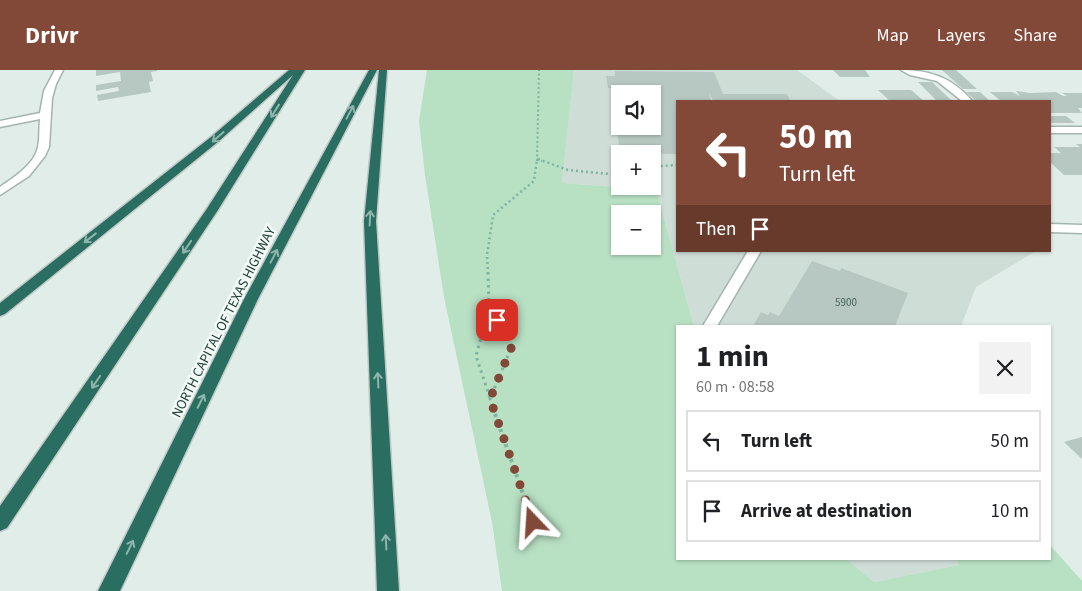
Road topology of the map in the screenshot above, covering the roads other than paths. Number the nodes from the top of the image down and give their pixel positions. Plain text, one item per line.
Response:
1 (59, 70) edge
2 (294, 70) edge
3 (301, 70) edge
4 (373, 70) edge
5 (384, 70) edge
6 (905, 70) edge
7 (966, 100) edge
8 (45, 115) junction
9 (0, 124) edge
10 (1051, 130) edge
11 (1082, 130) edge
12 (0, 192) edge
13 (1051, 228) edge
14 (1082, 229) edge
15 (754, 252) edge
16 (0, 311) edge
17 (711, 325) edge
18 (0, 522) edge
19 (109, 591) edge
20 (388, 591) edge

1 - 8 street
2 -> 16 highway
3 -> 18 highway
19 -> 4 highway, NORTH CAPITAL OF TEXAS HIGHWAY
20 -> 5 highway
6 - 7 street
8 - 9 street
8 - 12 street
10 - 11 street
13 - 14 street
15 - 17 street

